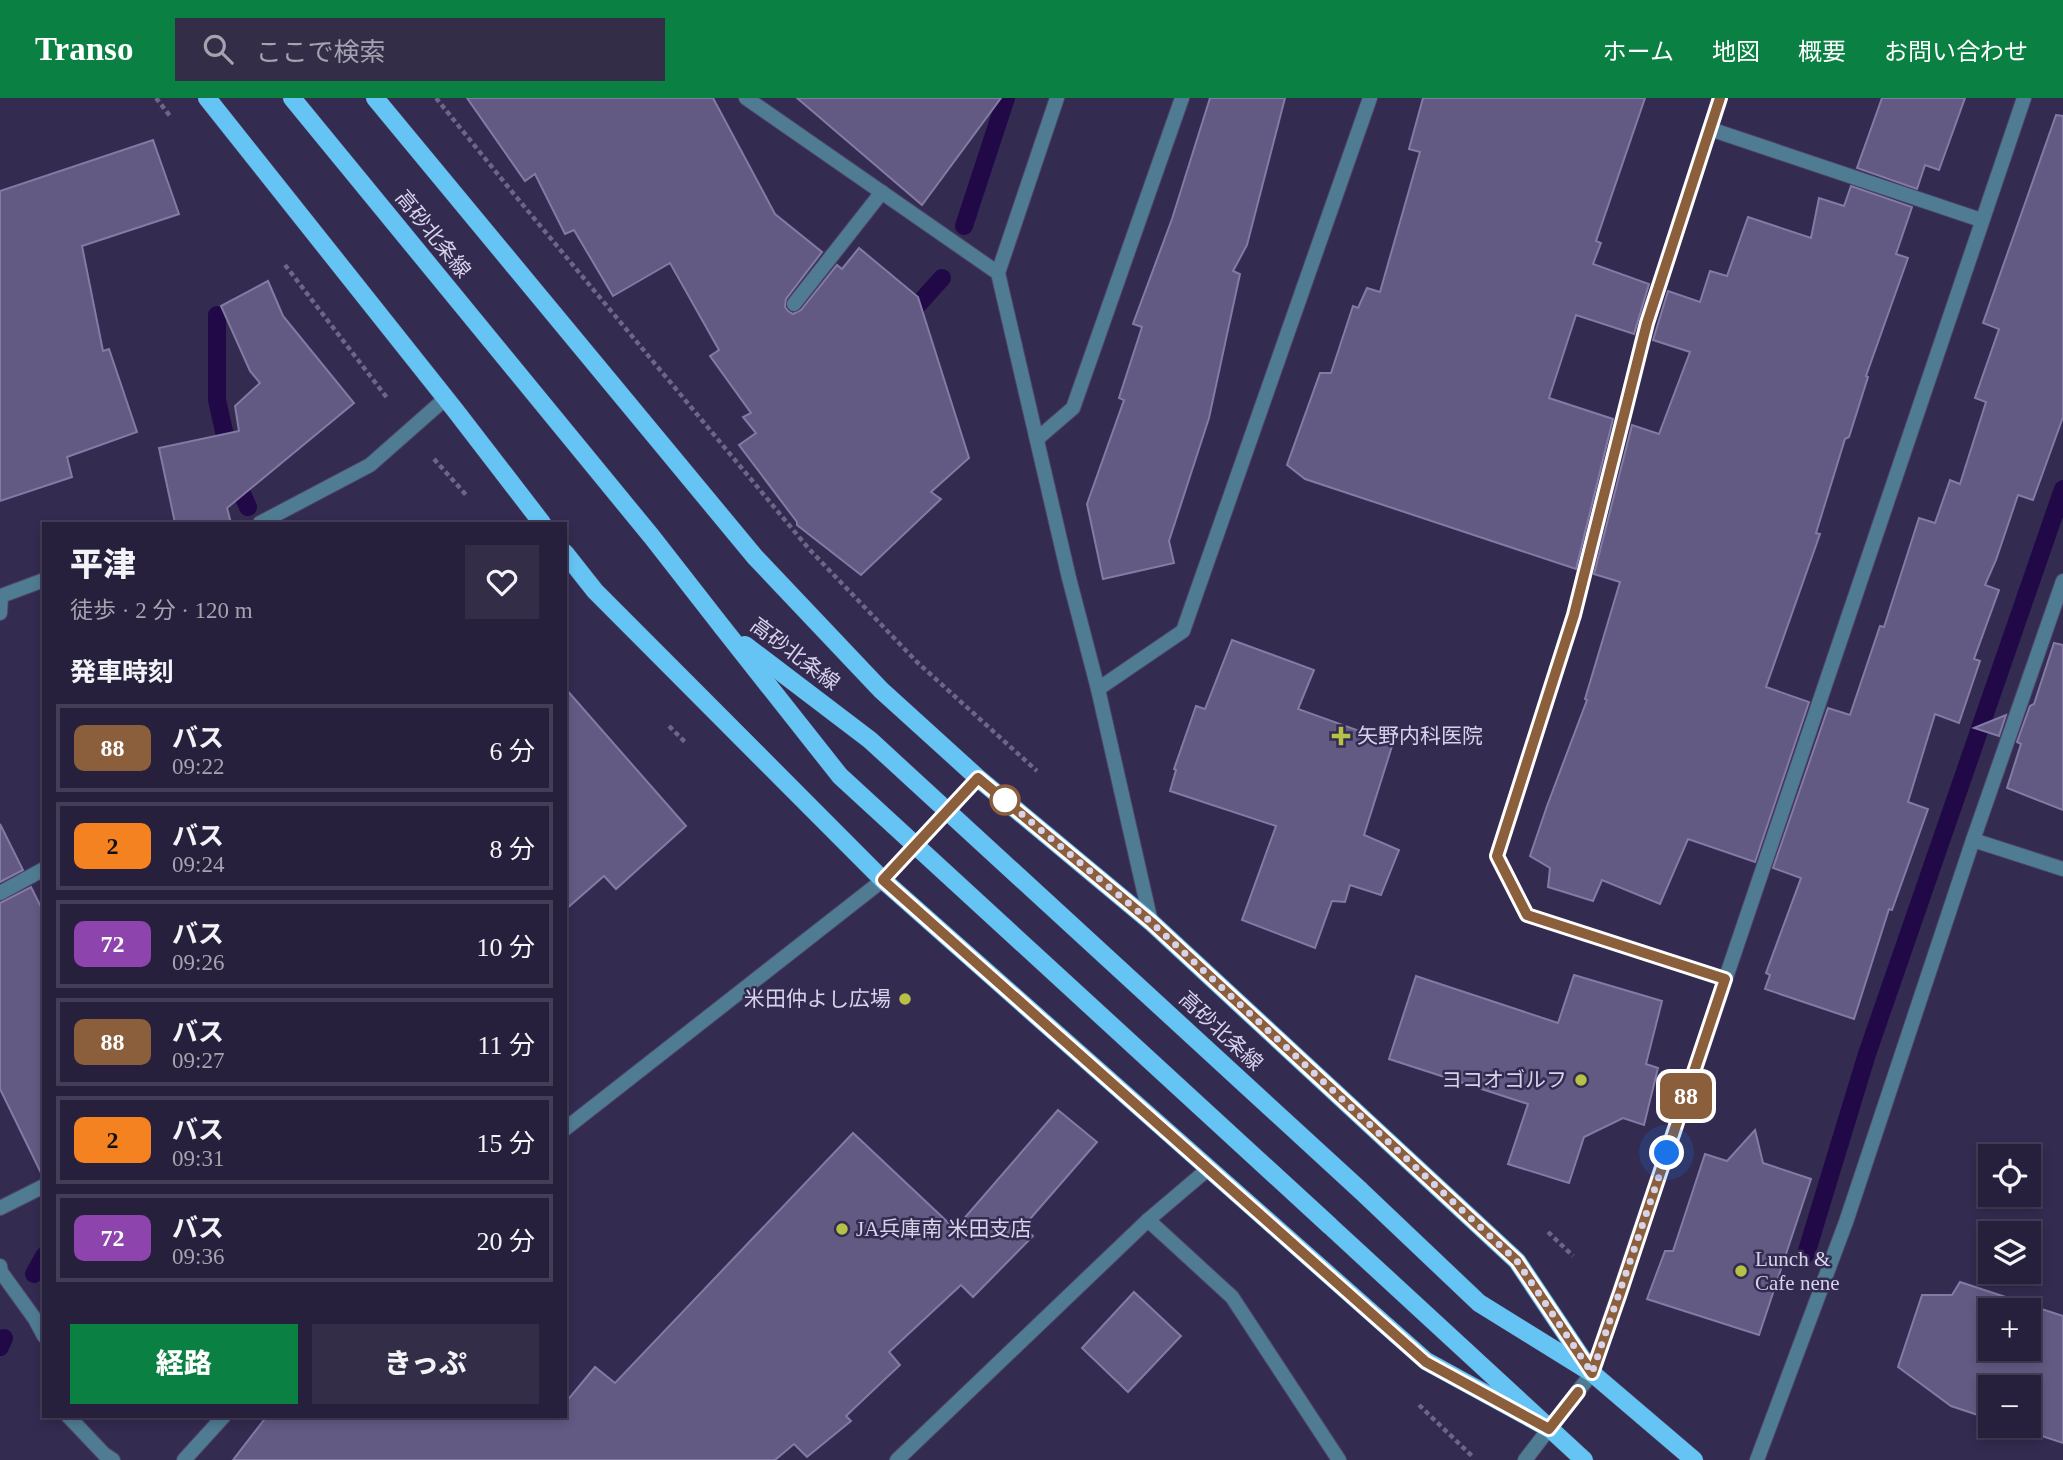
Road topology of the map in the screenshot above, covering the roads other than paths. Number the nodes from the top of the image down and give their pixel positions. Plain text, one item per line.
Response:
1 (207, 98) edge
2 (292, 98) edge
3 (375, 98) edge
4 (746, 98) edge
5 (1057, 98) edge
6 (1182, 98) edge
7 (1370, 98) edge
8 (1720, 98) edge
9 (2024, 98) edge
10 (1710, 129) junction
11 (882, 192) junction
12 (1981, 220) junction
13 (998, 272) junction
14 (794, 304) dead end
15 (446, 398) junction
16 (1037, 439) junction
17 (262, 522) edge
18 (541, 522) edge
19 (567, 556) edge
20 (42, 581) edge
21 (2063, 581) edge
22 (0, 613) edge
23 (723, 628) junction
24 (1098, 689) junction
25 (978, 778) junction
26 (1973, 840) junction
27 (2063, 869) edge
28 (42, 870) edge
29 (883, 880) junction
30 (0, 893) edge
31 (1151, 922) junction
32 (1725, 979) junction
33 (567, 1127) edge
34 (1208, 1169) junction
35 (42, 1187) edge
36 (0, 1208) edge
37 (1148, 1220) junction
38 (0, 1266) edge
39 (42, 1332) edge
40 (1592, 1373) junction
41 (70, 1418) edge
42 (222, 1418) edge
43 (1549, 1429) junction
44 (113, 1460) edge
45 (184, 1460) edge
46 (897, 1460) edge
47 (1339, 1460) edge
48 (1525, 1460) edge
49 (1584, 1460) edge
50 (1694, 1460) edge
51 (1757, 1460) edge

1 - 15 main road
2 - 23 main road, 高砂北条線
3 - 25 main road
4 - 11 street
5 - 13 street
6 - 16 street
7 - 24 street
8 - 10 street
9 - 12 street
10 - 12 street
10 - 32 street
11 - 13 street
11 - 14 street
12 - 32 street
13 - 16 street
15 - 17 street
15 - 18 main road
16 - 24 street
19 - 29 main road
20 - 22 street
21 - 26 street
23 - 40 main road, 高砂北条線, bridge
23 - 43 main road, 高砂北条線, bridge
24 - 31 street
25 - 29 street
25 - 31 main road
26 - 27 street
26 - 51 street
28 - 30 street
29 - 33 street
29 - 34 main road
31 - 40 main road
32 - 40 street
34 - 37 street
34 - 43 main road
35 - 36 street
37 - 46 street
37 - 47 street
38 - 39 street
40 - 43 street
40 - 50 main road, 高砂北条線
41 - 44 street
42 - 45 street
43 - 48 street
43 - 49 main road, 高砂北条線

